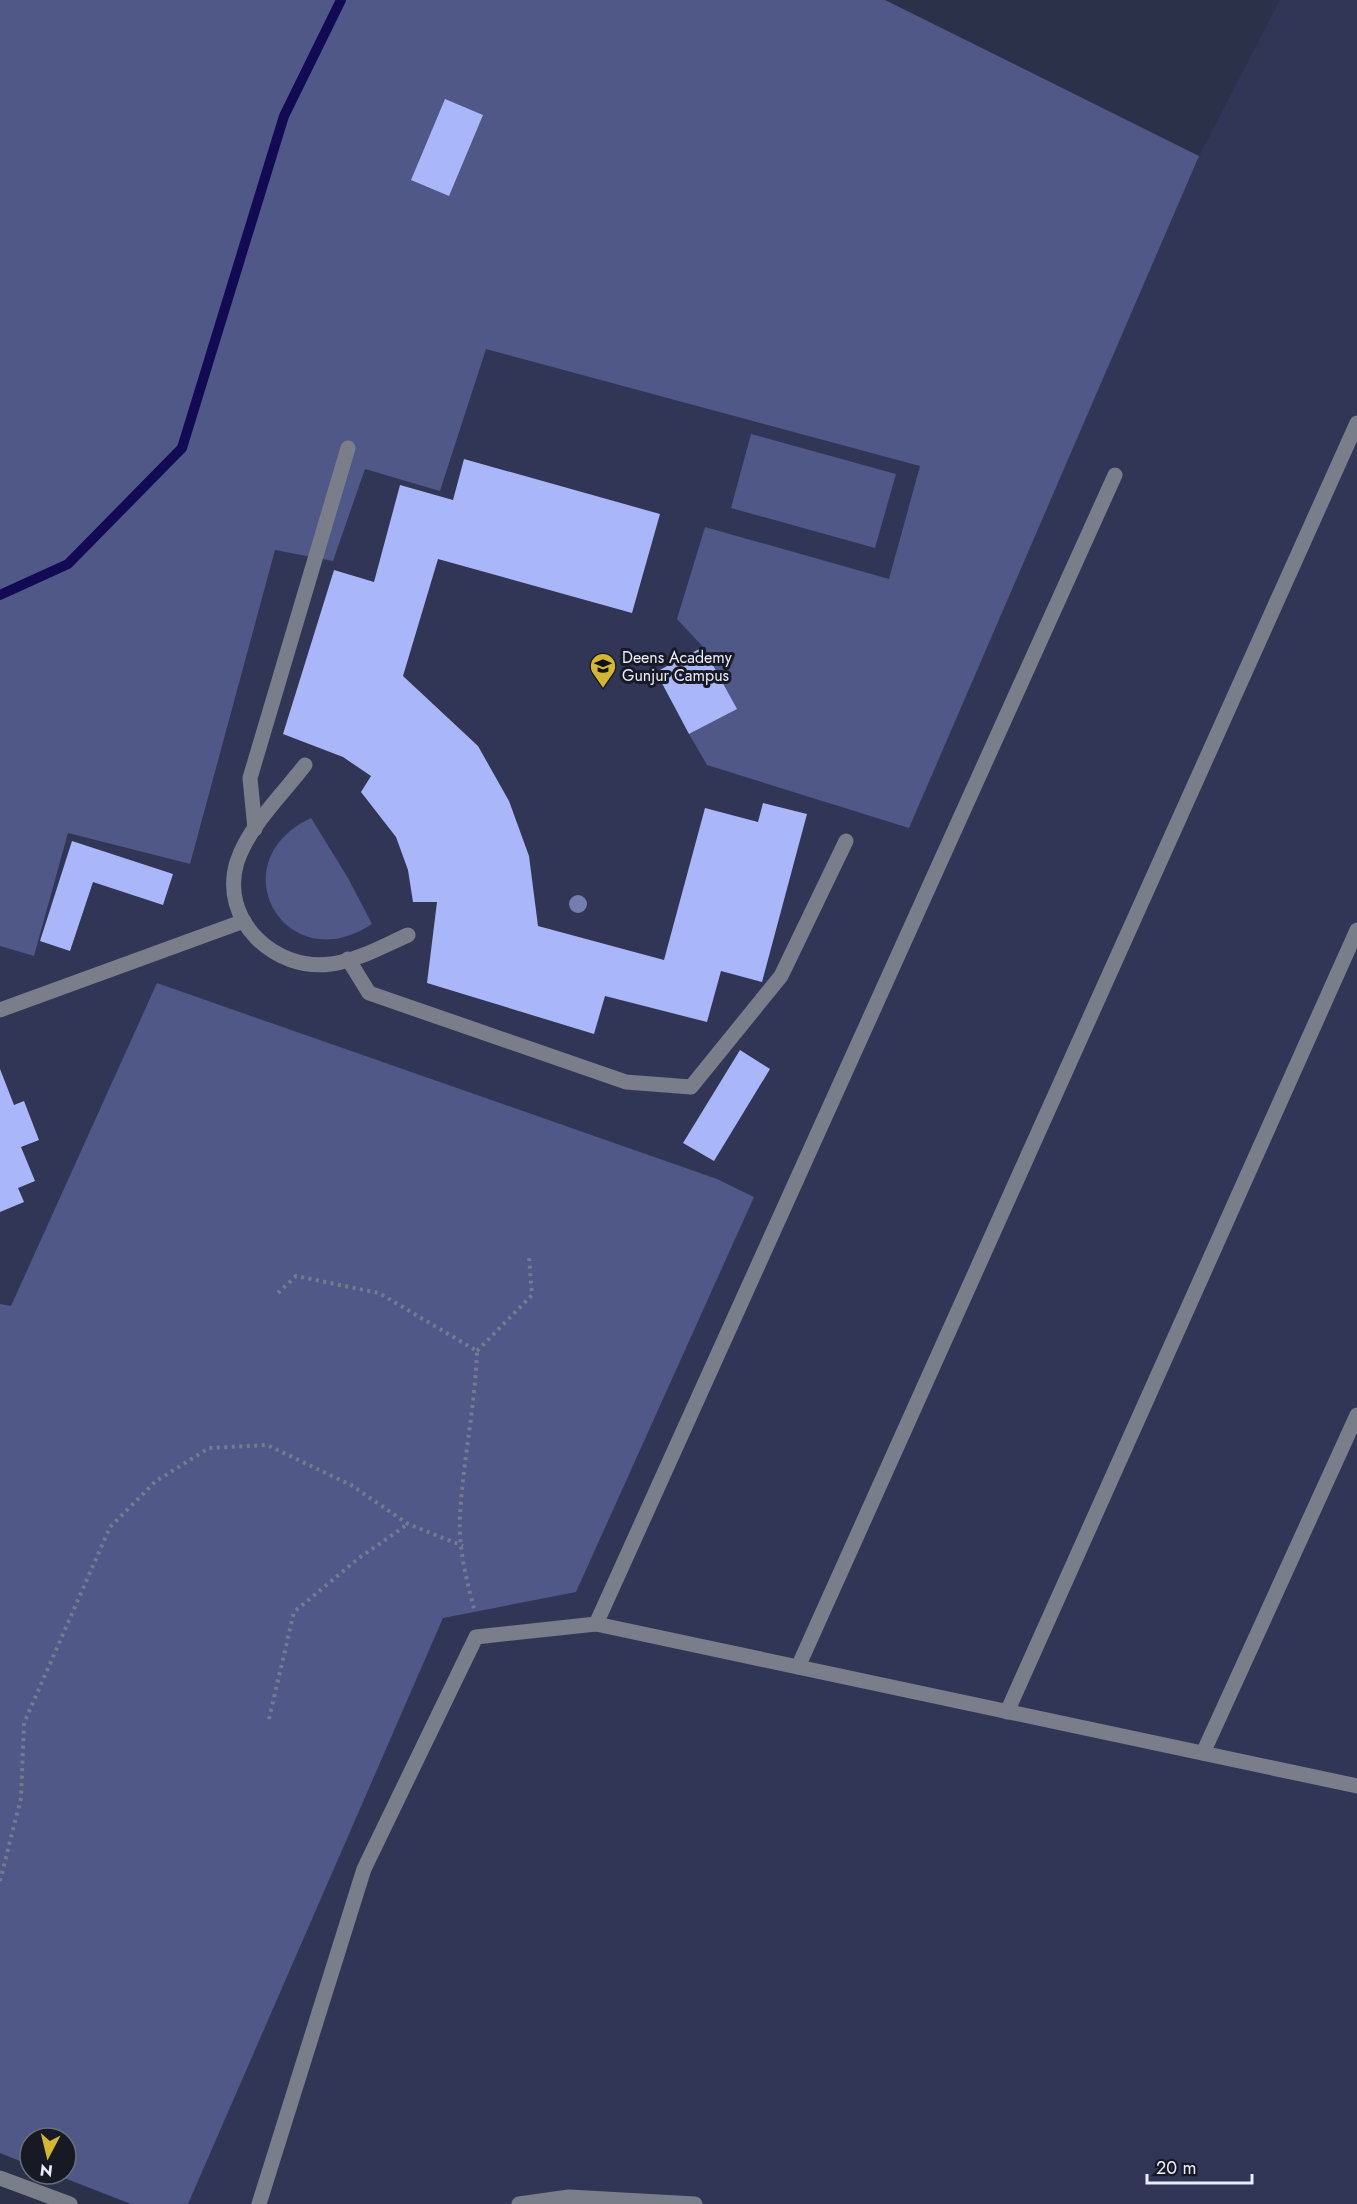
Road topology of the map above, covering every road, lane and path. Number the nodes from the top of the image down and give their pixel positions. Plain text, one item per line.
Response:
1 (1357, 423) edge
2 (348, 448) dead end
3 (1115, 475) dead end
4 (305, 765) dead end
5 (255, 829) junction
6 (846, 841) dead end
7 (244, 921) junction
8 (1357, 930) edge
9 (408, 935) dead end
10 (348, 959) junction
11 (0, 1010) edge
12 (529, 1257) dead end
13 (279, 1293) dead end
14 (477, 1351) junction
15 (1357, 1415) edge
16 (408, 1524) junction
17 (463, 1546) junction
18 (596, 1624) junction
19 (481, 1636) junction
20 (798, 1667) junction
21 (1007, 1712) junction
22 (269, 1719) dead end
23 (1203, 1753) junction
24 (1357, 1786) edge
25 (0, 1881) edge
26 (0, 2178) edge
27 (70, 2204) edge
28 (260, 2204) edge
29 (519, 2204) edge
30 (695, 2204) edge

1 - 20 street
2 - 5 street
3 - 18 street
4 - 5 street
5 - 7 street
6 - 10 street
7 - 10 street
7 - 11 street
8 - 21 street
9 - 10 street
12 - 14 path
13 - 14 path
14 - 17 path
15 - 23 street
16 - 17 path
16 - 22 path
16 - 25 path
17 - 19 path
18 - 19 street
18 - 20 street
19 - 28 street
20 - 21 street
21 - 23 street
23 - 24 street
26 - 27 street
29 - 30 street

